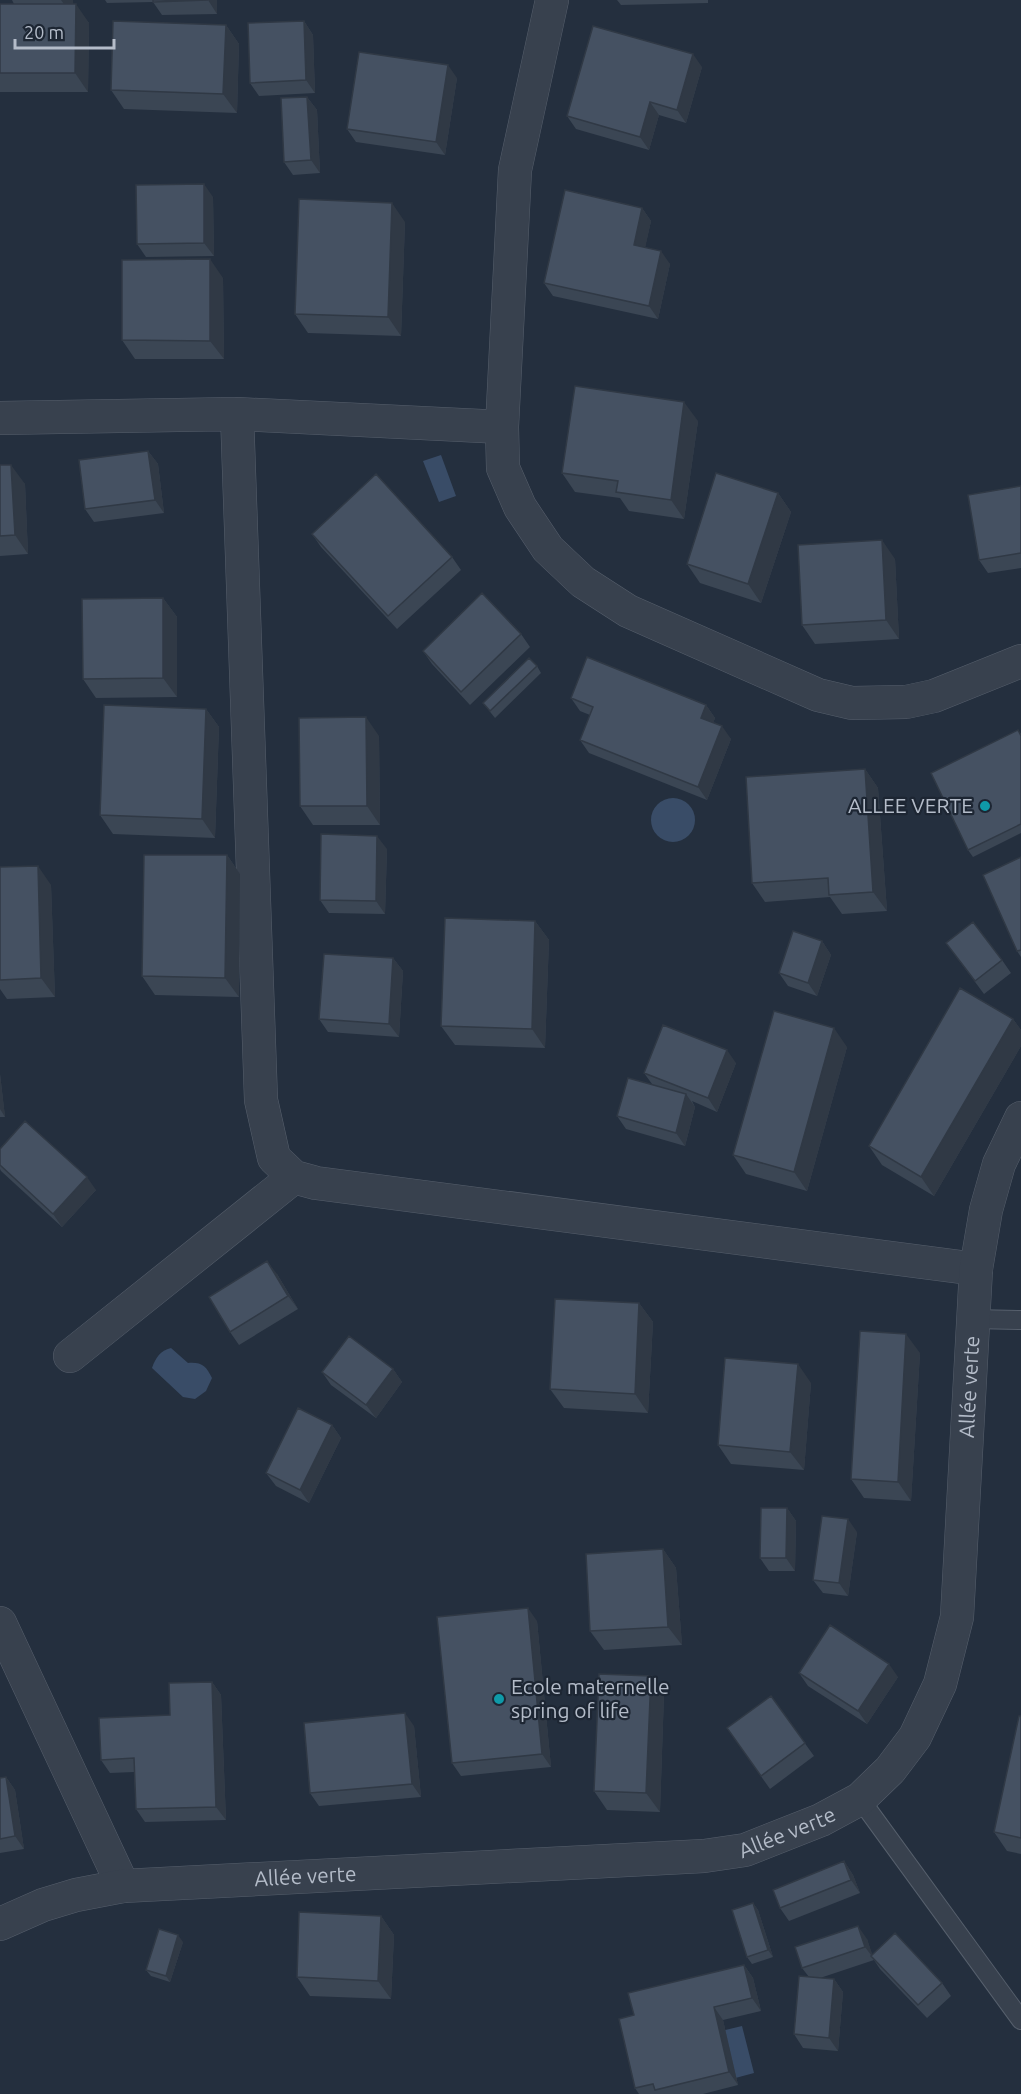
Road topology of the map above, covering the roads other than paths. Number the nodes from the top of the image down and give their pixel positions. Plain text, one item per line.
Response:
1 (552, 0) edge
2 (237, 414) junction
3 (0, 418) edge
4 (502, 427) junction
5 (1021, 661) edge
6 (1021, 1118) edge
7 (294, 1177) junction
8 (976, 1269) junction
9 (973, 1319) junction
10 (1021, 1320) edge
11 (70, 1356) dead end
12 (0, 1623) edge
13 (860, 1799) junction
14 (123, 1886) junction
15 (0, 1924) edge
16 (1021, 2020) edge

1 - 4 street
2 - 3 street
2 - 4 street
2 - 7 street
4 - 5 street
6 - 8 street, Allée verte
7 - 8 street
7 - 11 street
8 - 9 street, Allée verte
9 - 10 lane
9 - 13 street, Allée verte
12 - 14 street
13 - 14 street, Allée verte
13 - 16 lane
14 - 15 street, Allée verte

